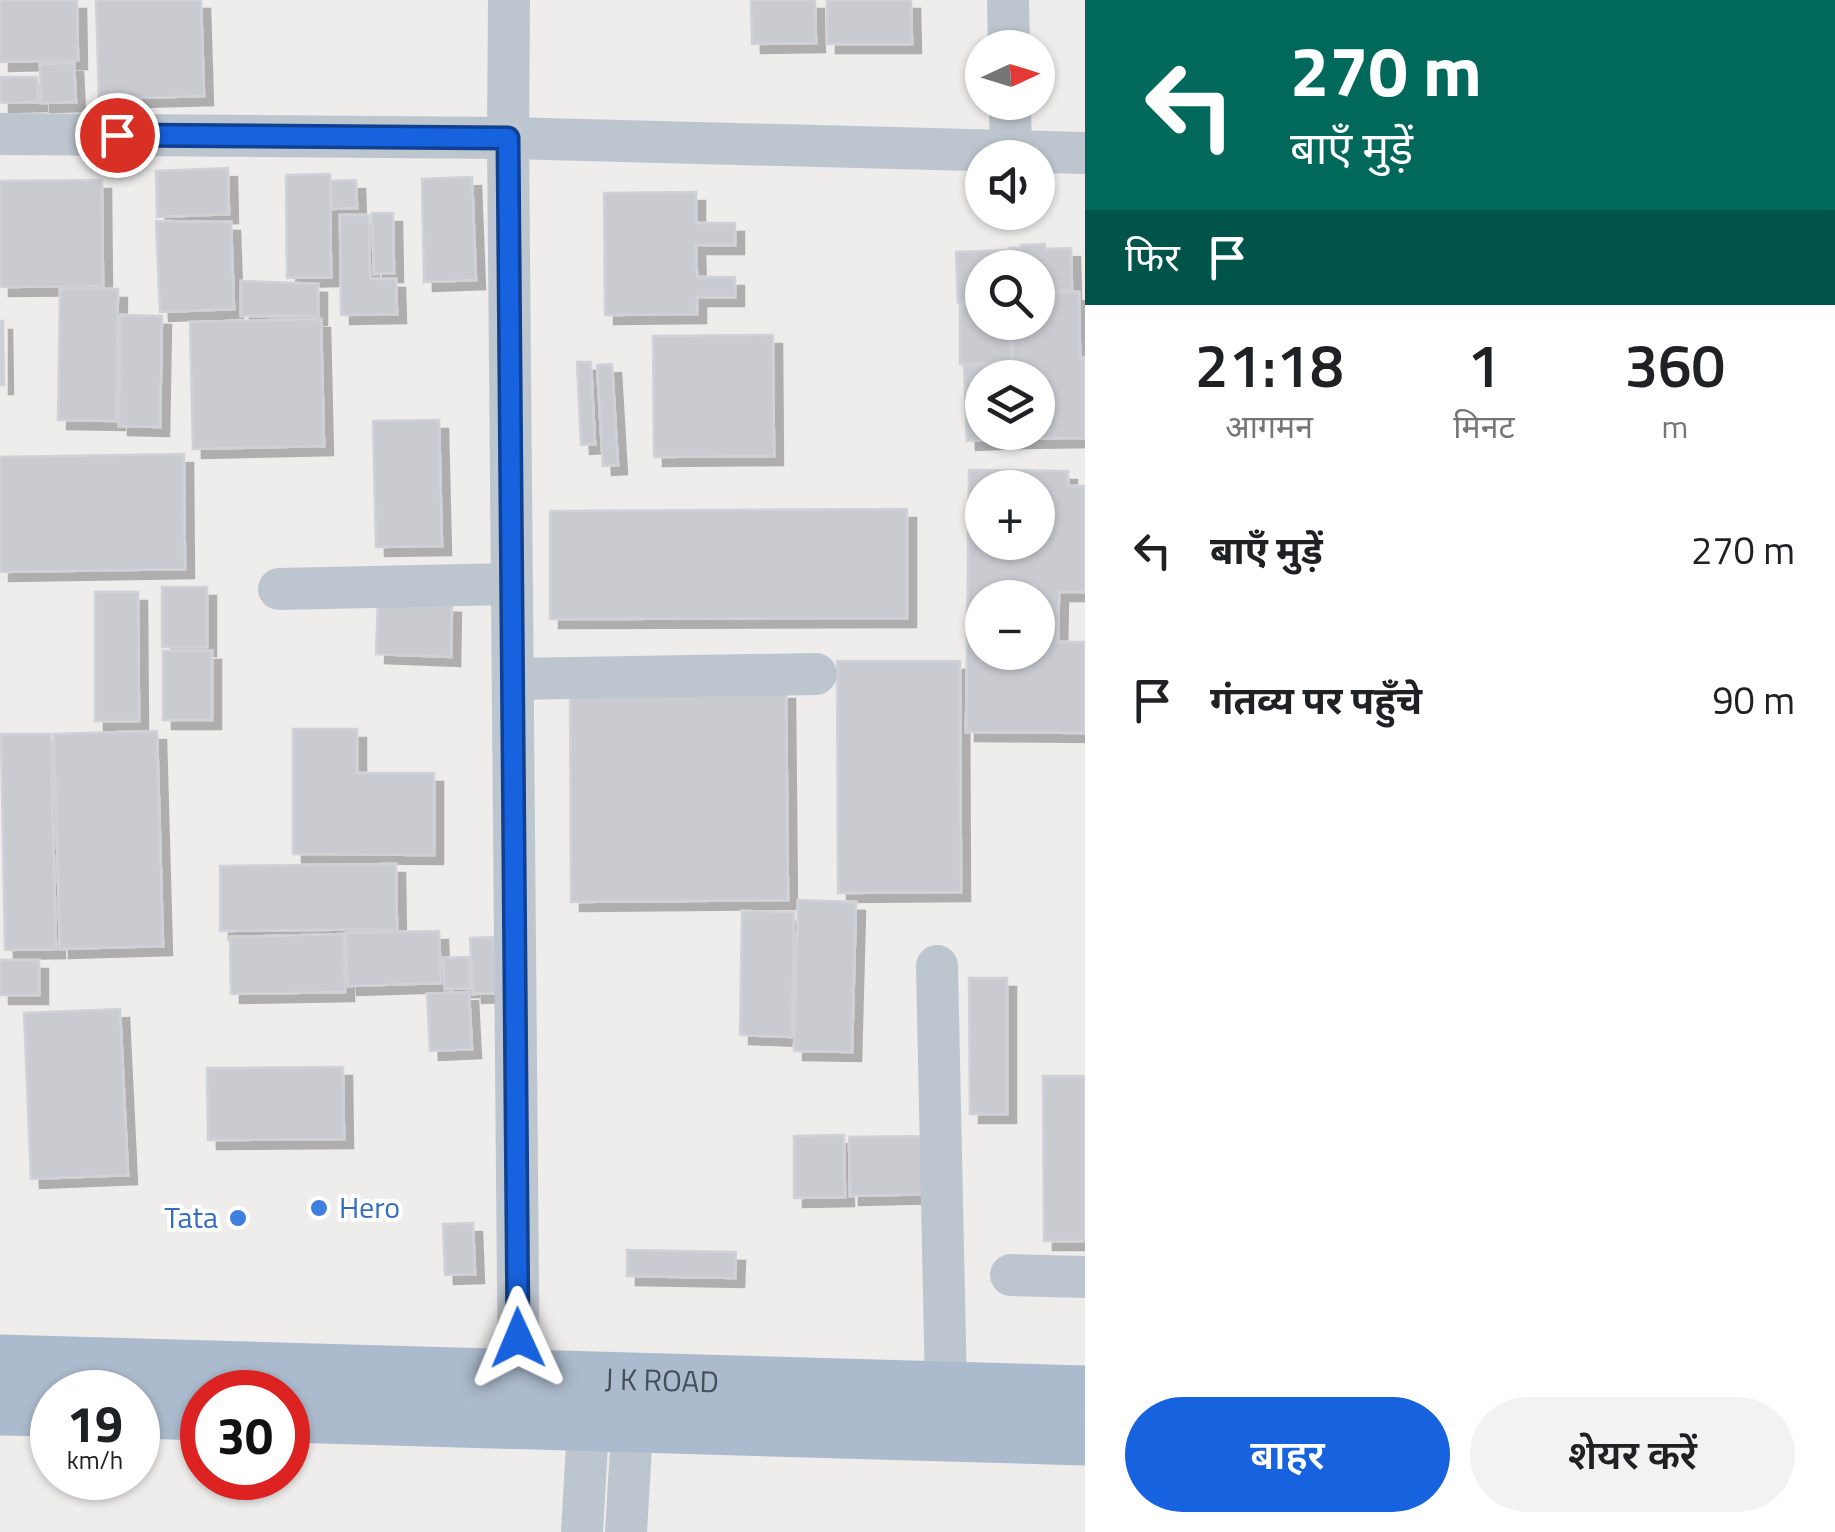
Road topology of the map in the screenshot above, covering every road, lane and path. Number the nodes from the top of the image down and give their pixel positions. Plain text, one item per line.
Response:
1 (509, 0) edge
2 (1008, 0) edge
3 (1009, 30) edge
4 (0, 134) edge
5 (508, 138) junction
6 (965, 150) edge
7 (1055, 152) edge
8 (1085, 153) edge
9 (512, 584) junction
10 (279, 589) dead end
11 (816, 674) dead end
12 (512, 679) junction
13 (937, 966) dead end
14 (1011, 1275) dead end
15 (1085, 1277) edge
16 (0, 1362) edge
17 (946, 1389) junction
18 (1085, 1393) edge
19 (519, 1399) junction
20 (612, 1402) junction
21 (0, 1408) edge
22 (30, 1409) edge
23 (310, 1414) edge
24 (1085, 1438) edge
25 (582, 1532) edge
26 (626, 1532) edge

1 - 5 street
2 - 3 street
4 - 5 street
5 - 6 street
5 - 9 street
7 - 8 street
9 - 10 street
9 - 12 street
11 - 12 street
12 - 19 street
13 - 17 street
14 - 15 street
16 - 19 main road, J K ROAD
17 - 18 main road, J K ROAD
17 - 20 main road, J K ROAD
19 - 20 main road, J K ROAD
19 - 23 main road, J K ROAD
20 - 24 main road, J K ROAD
20 - 25 street
20 - 26 street
21 - 22 main road

